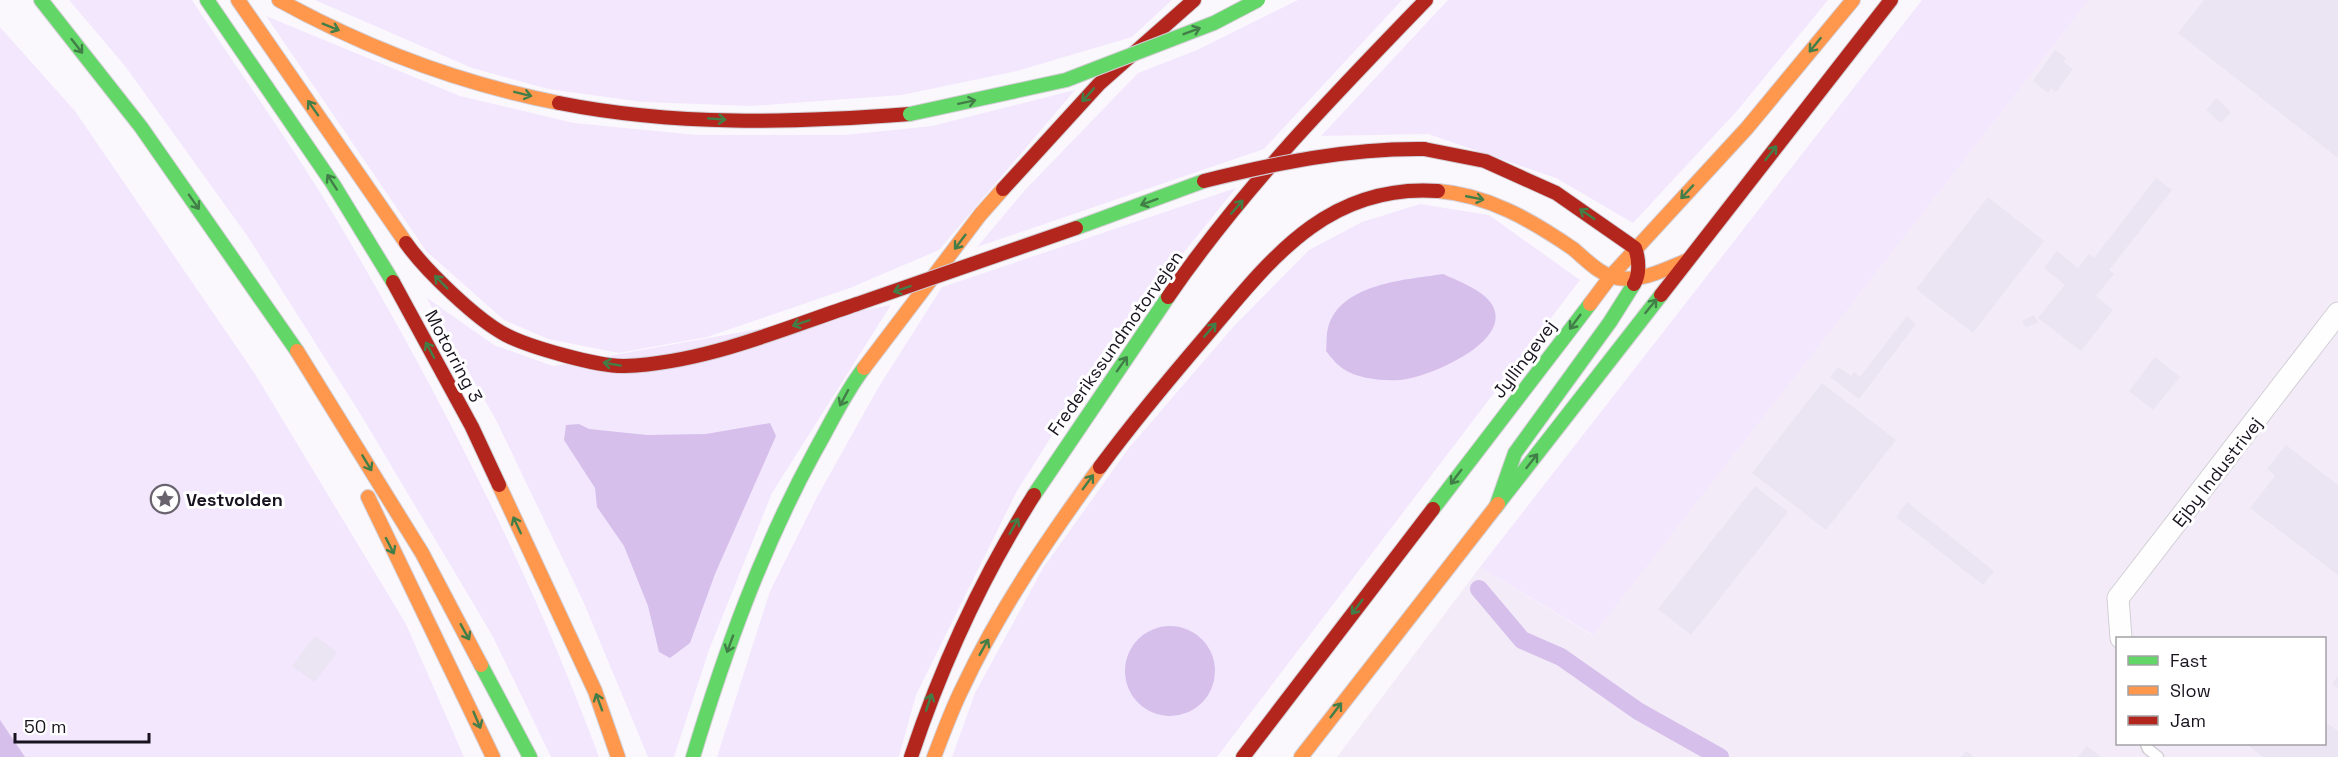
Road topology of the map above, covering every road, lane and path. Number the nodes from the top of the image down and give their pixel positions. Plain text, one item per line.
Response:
1 (41, 0) edge
2 (207, 0) edge
3 (238, 0) edge
4 (279, 0) edge
5 (1194, 0) edge
6 (1258, 0) edge
7 (1426, 0) edge
8 (1852, 0) edge
9 (1891, 0) edge
10 (1635, 248) junction
11 (1688, 261) junction
12 (1611, 276) junction
13 (1638, 278) junction
14 (2338, 313) edge
15 (315, 377) junction
16 (1496, 507) junction
17 (2121, 637) edge
18 (2146, 750) edge
19 (493, 757) edge
20 (530, 757) edge
21 (618, 757) edge
22 (693, 757) edge
23 (911, 757) edge
24 (934, 757) edge
25 (1244, 757) edge
26 (1301, 757) edge
27 (2158, 757) edge

1 -> 15 main road
21 -> 2 main road, Motorring 3
10 -> 3 main road, bridge
4 -> 6 main road, bridge
5 -> 22 main road
23 -> 7 main road, Frederikssundmotorvejen
8 -> 10 main road, Jyllingevej
11 -> 9 main road
10 - 12 main road, Jyllingevej
10 - 13 main road
11 - 13 main road
16 -> 11 main road
12 - 13 main road
24 -> 12 main road
12 -> 25 main road, Jyllingevej
13 - 16 main road
14 - 17 street, Ejby Industrivej
15 -> 19 main road
15 -> 20 main road
26 -> 16 main road
18 - 27 lane

